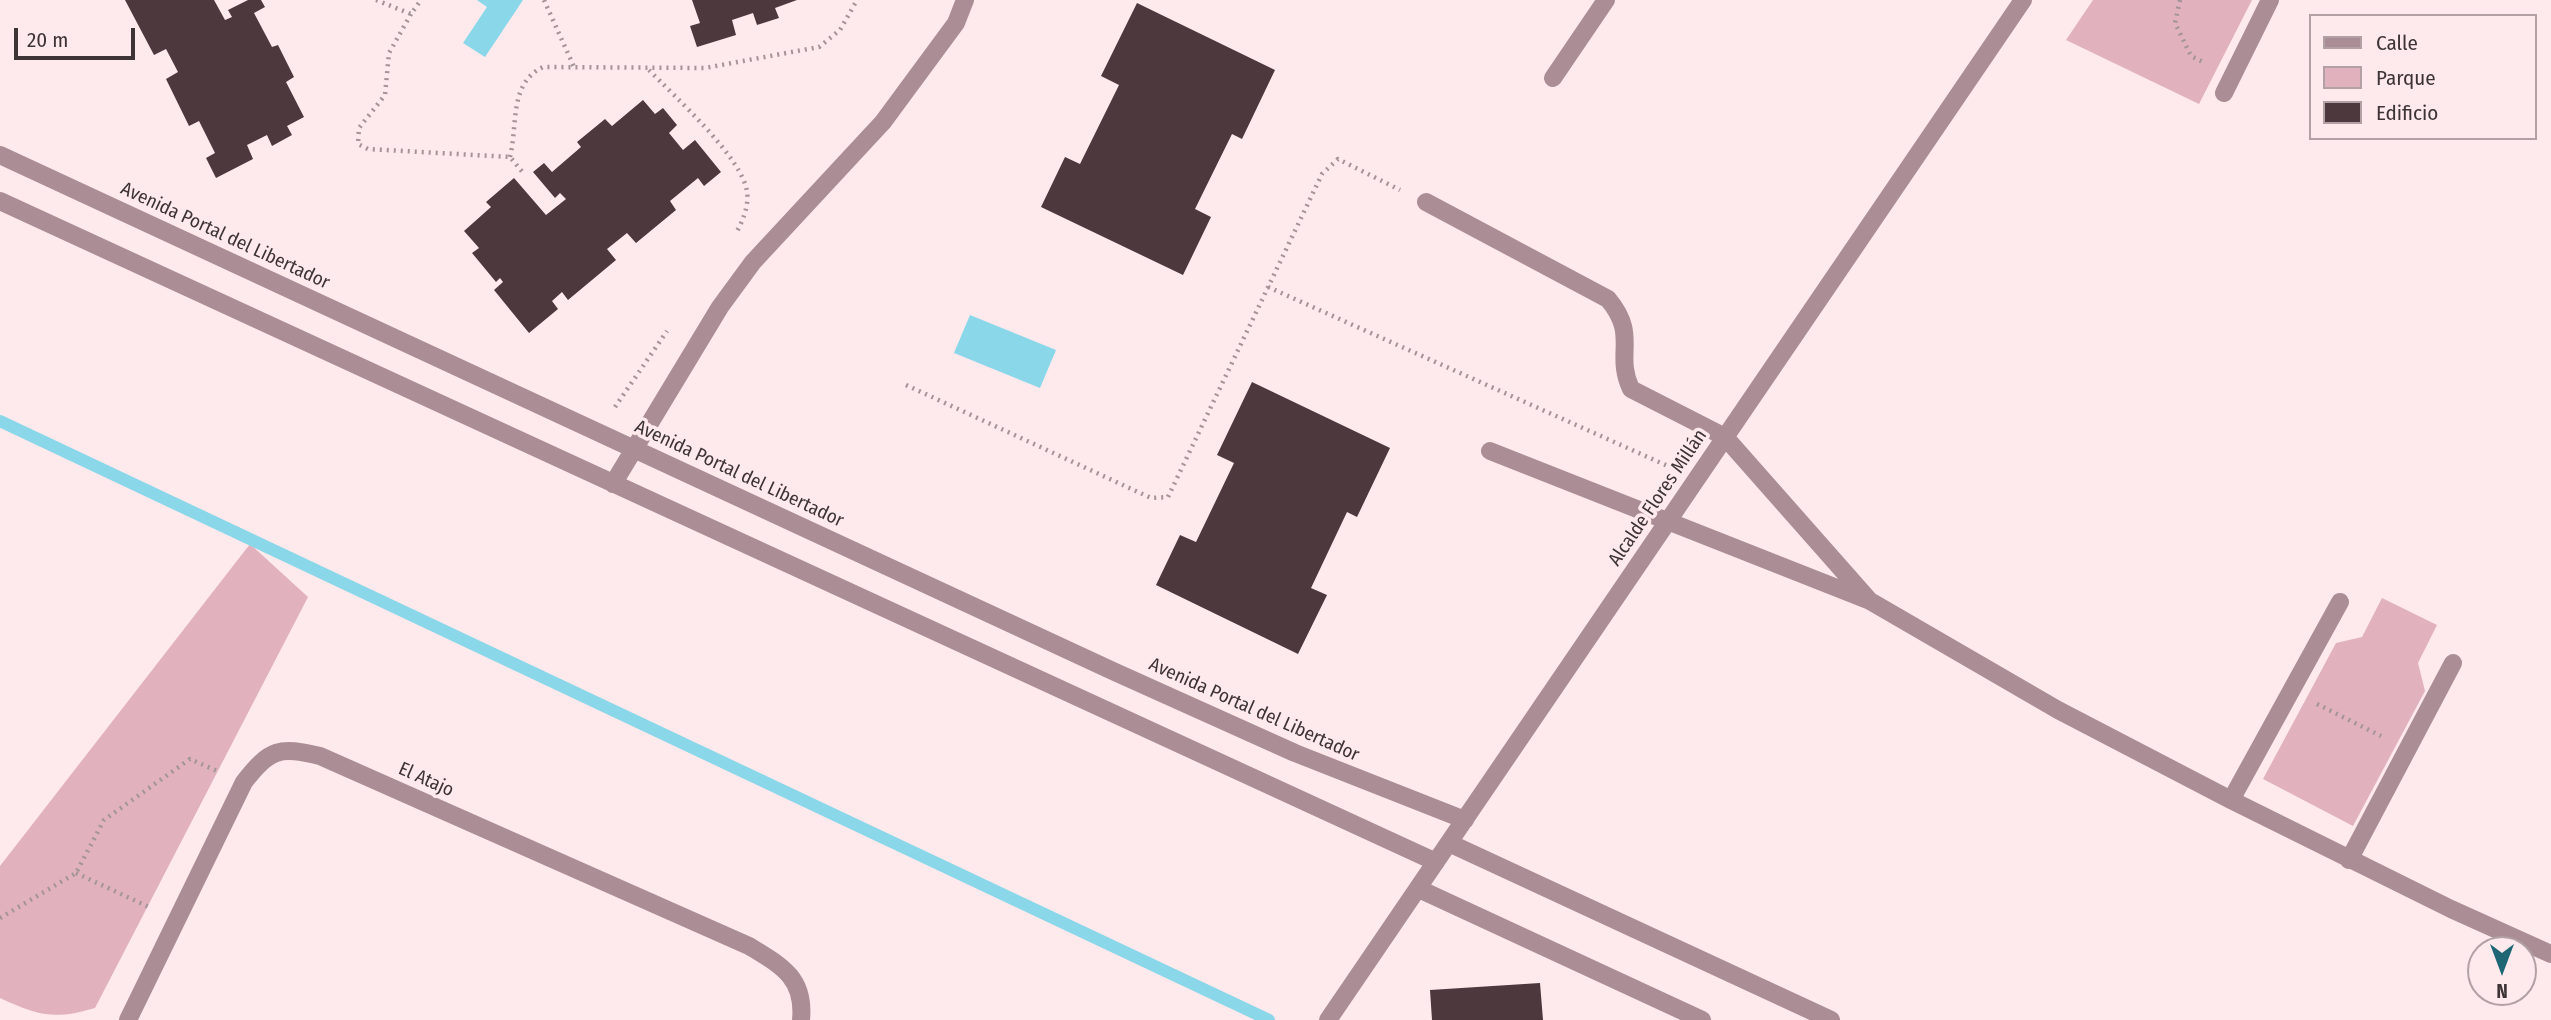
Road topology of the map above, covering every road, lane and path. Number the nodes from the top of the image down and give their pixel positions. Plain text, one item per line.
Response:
1 (376, 0) edge
2 (421, 0) edge
3 (544, 0) edge
4 (857, 0) edge
5 (965, 0) edge
6 (1606, 0) edge
7 (2023, 0) edge
8 (2180, 0) edge
9 (2270, 0) edge
10 (411, 14) junction
11 (574, 68) junction
12 (649, 69) junction
13 (2232, 76) junction
14 (1553, 78) dead end
15 (2224, 93) dead end
16 (0, 155) edge
17 (510, 157) junction
18 (524, 174) dead end
19 (0, 201) edge
20 (1426, 202) joint
21 (732, 241) dead end
22 (1268, 287) junction
23 (671, 327) dead end
24 (906, 385) dead end
25 (598, 432) junction
26 (1725, 438) junction
27 (634, 448) junction
28 (1490, 451) dead end
29 (1696, 478) junction
30 (613, 484) junction
31 (1668, 520) junction
32 (1870, 601) junction
33 (2340, 602) dead end
34 (2453, 663) dead end
35 (2291, 691) junction
36 (2408, 749) junction
37 (244, 782) junction
38 (2231, 800) junction
39 (1465, 820) junction
40 (1450, 843) junction
41 (2349, 860) junction
42 (1436, 862) junction
43 (76, 873) junction
44 (1419, 889) junction
45 (0, 918) edge
46 (175, 920) junction
47 (2551, 954) edge
48 (128, 1020) edge
49 (801, 1020) edge
50 (1328, 1020) edge
51 (1702, 1020) edge
52 (1831, 1020) edge

1 - 10 path
2 - 10 path
3 - 11 path
4 - 12 path
5 - 27 street
6 - 14 street
7 - 26 street, Alcalde Flores Millán
8 - 13 path
9 - 13 street
10 - 17 path
11 - 12 path
11 - 17 path
12 - 21 path
13 - 15 street
16 - 25 street, Avenida Portal del Libertador
17 - 18 path
19 - 30 street
20 - 22 path
20 - 26 street
22 - 24 path
22 - 29 path
23 - 25 path
25 - 27 street, Avenida Portal del Libertador
26 - 29 street, Alcalde Flores Millán
26 - 32 street
27 - 30 street
27 - 39 street, Avenida Portal del Libertador
28 - 31 street
29 - 31 street, Alcalde Flores Millán
30 - 42 street
31 - 32 street
31 - 39 street, Alcalde Flores Millán
32 - 38 street
33 - 35 street
34 - 36 street
35 - 36 path
35 - 38 street
36 - 41 street
37 - 43 path
37 - 46 street, El Atajo
37 - 49 street, El Atajo
38 - 41 street
39 - 40 street, Alcalde Flores Millán
40 - 42 street, Alcalde Flores Millán
40 - 52 street
41 - 47 street
42 - 44 street, Alcalde Flores Millán
43 - 45 path
43 - 46 path
44 - 50 street, Alcalde Flores Millán
44 - 51 street
46 - 48 street, El Atajo

